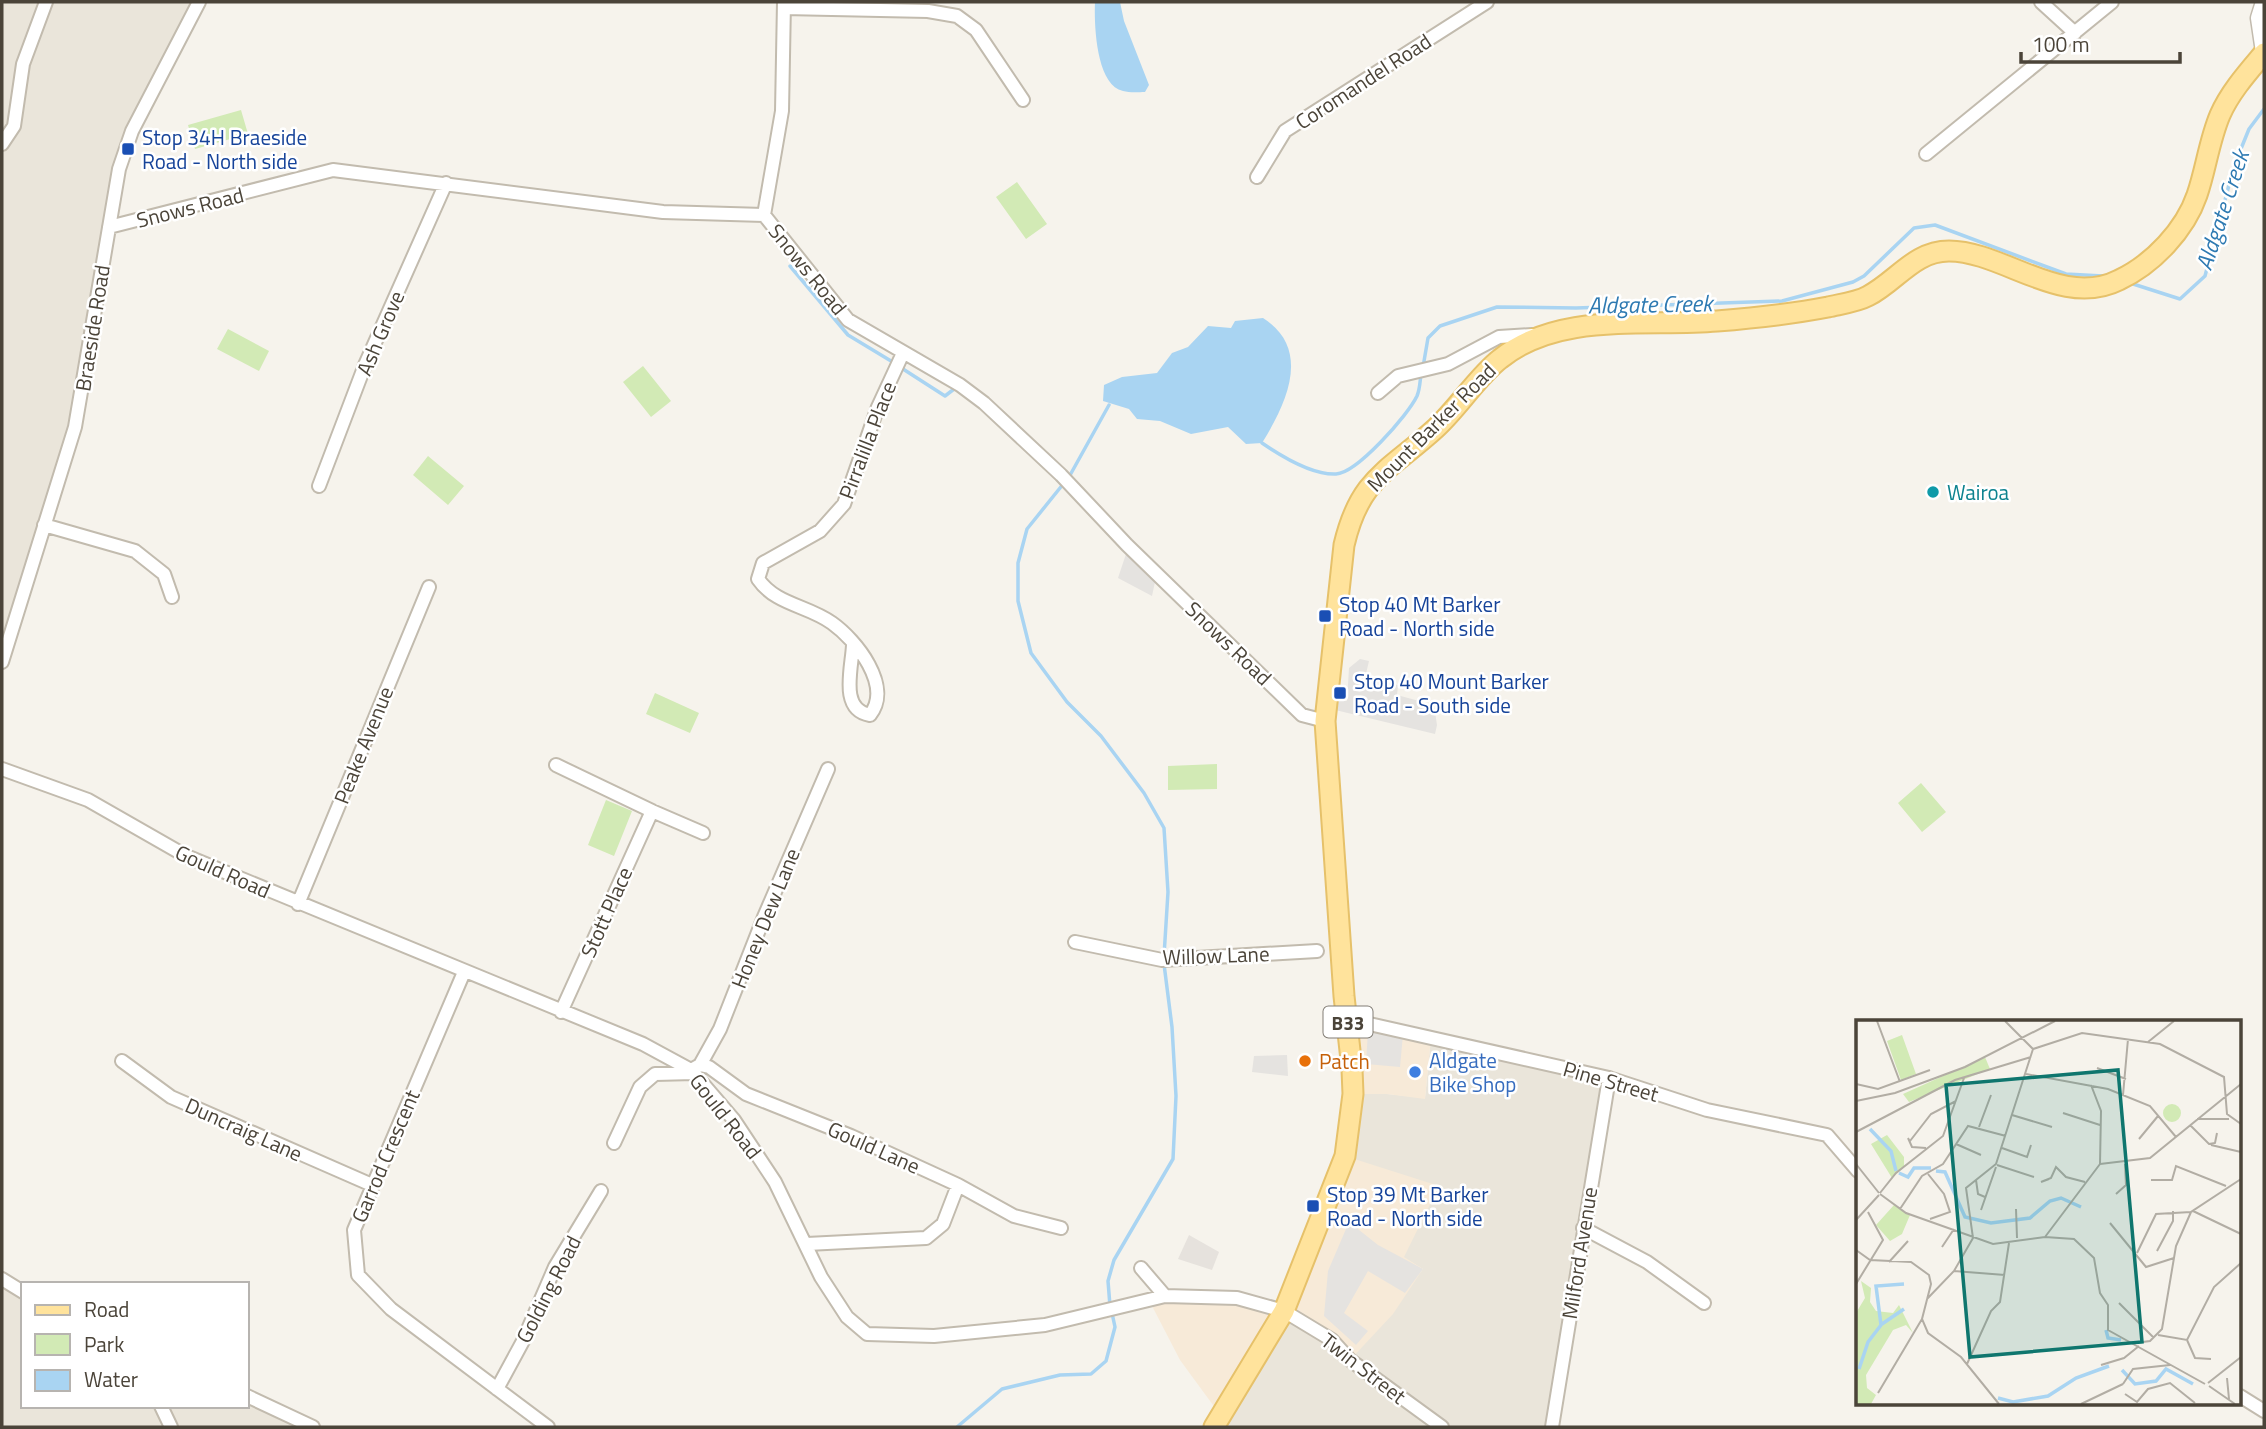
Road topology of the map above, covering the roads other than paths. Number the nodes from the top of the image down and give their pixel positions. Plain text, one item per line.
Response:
1 (46, 2) edge
2 (199, 2) edge
3 (1487, 2) edge
4 (2041, 2) edge
5 (2112, 2) edge
6 (2264, 2) edge
7 (784, 5) edge
8 (2075, 33) junction
9 (2264, 52) edge
10 (1023, 100) dead end
11 (2, 144) edge
12 (1926, 154) dead end
13 (1257, 177) dead end
14 (446, 183) junction
15 (764, 215) junction
16 (108, 227) junction
17 (1540, 335) junction
18 (903, 353) junction
19 (1378, 393) dead end
20 (319, 486) dead end
21 (44, 525) junction
22 (429, 587) dead end
23 (172, 597) dead end
24 (853, 645) junction
25 (2, 662) edge
26 (1325, 721) junction
27 (556, 765) dead end
28 (2, 769) edge
29 (828, 769) dead end
30 (652, 811) junction
31 (703, 832) dead end
32 (298, 904) junction
33 (1074, 942) dead end
34 (1317, 951) dead end
35 (464, 972) junction
36 (561, 1012) junction
37 (1347, 1019) junction
38 (122, 1061) dead end
39 (695, 1069) junction
40 (1609, 1079) junction
41 (614, 1143) dead end
42 (1856, 1169) edge
43 (372, 1185) junction
44 (958, 1185) junction
45 (601, 1191) dead end
46 (1061, 1228) dead end
47 (1583, 1228) junction
48 (807, 1244) junction
49 (1141, 1268) dead end
50 (2, 1279) edge
51 (21, 1291) edge
52 (1165, 1296) junction
53 (1704, 1303) dead end
54 (1284, 1311) junction
55 (497, 1389) junction
56 (248, 1396) edge
57 (2242, 1397) edge
58 (162, 1408) edge
59 (2264, 1411) edge
60 (171, 1427) edge
61 (313, 1427) edge
62 (548, 1427) edge
63 (1214, 1427) edge
64 (1442, 1427) edge
65 (1552, 1427) edge

1 - 11 street
2 - 16 street, Braeside Road
3 - 13 street, Coromandel Road
4 - 8 street
5 - 8 street
6 - 9 street
7 - 10 street
7 - 15 street
8 - 12 street
9 - 17 main road, Mount Barker Road / B33
14 - 15 street, Snows Road
14 - 16 street, Snows Road
14 - 20 street, Ash Grove
15 - 18 street, Snows Road
16 - 21 street, Braeside Road
17 - 19 street
17 - 26 main road, Mount Barker Road / B33
18 - 24 street, Pirralilla Place
18 - 26 street, Snows Road
21 - 23 street
21 - 25 street, Braeside Road
22 - 32 street, Peake Avenue
24 - 24 street, Pirralilla Place
26 - 37 main road, Mount Barker Road / B33
27 - 30 street
28 - 32 street, Gould Road
29 - 39 street, Honey Dew Lane
30 - 31 street
30 - 36 street, Stott Place
32 - 35 street, Gould Road
33 - 34 street, Willow Lane
35 - 36 street, Gould Road
35 - 43 street, Garrod Crescent
36 - 39 street, Gould Road
37 - 40 street, Pine Street
37 - 54 main road, Mount Barker Road / B33
38 - 43 street, Duncraig Lane
39 - 41 street
39 - 44 street, Gould Lane
39 - 48 street, Gould Road
40 - 42 street, Pine Street
40 - 47 street, Milford Avenue
43 - 55 street, Garrod Crescent
44 - 46 street, Gould Lane
44 - 48 street
45 - 55 street, Golding Road
47 - 53 street
47 - 65 street, Milford Avenue
48 - 52 street, Gould Road
49 - 52 street
50 - 51 street
52 - 54 street, Gould Road
54 - 63 main road, Mount Barker Road / B33
54 - 64 street, Twin Street
55 - 62 street, Garrod Crescent
56 - 61 street
57 - 59 street
58 - 60 street

